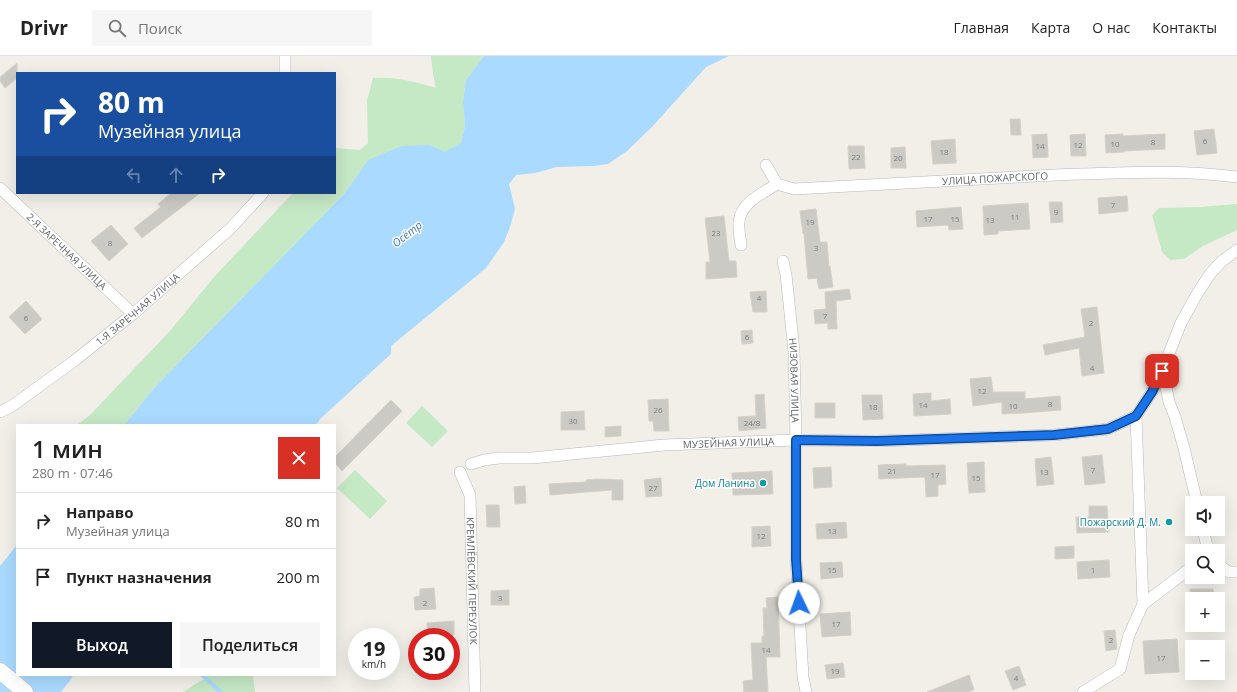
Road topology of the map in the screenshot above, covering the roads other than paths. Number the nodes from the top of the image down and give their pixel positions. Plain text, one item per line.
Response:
1 (285, 56) edge
2 (285, 72) edge
3 (766, 165) dead end
4 (1237, 178) edge
5 (777, 184) junction
6 (0, 188) edge
7 (263, 194) edge
8 (741, 245) dead end
9 (1237, 250) edge
10 (783, 261) dead end
11 (133, 314) junction
12 (1166, 361) junction
13 (0, 412) edge
14 (1136, 416) junction
15 (796, 440) junction
16 (471, 464) dead end
17 (460, 472) dead end
18 (1195, 496) edge
19 (1225, 569) edge
20 (1185, 572) edge
21 (1237, 572) edge
22 (1143, 604) junction
23 (0, 671) edge
24 (25, 692) edge
25 (475, 692) edge
26 (806, 692) edge
27 (1083, 692) edge

1 - 2 street
3 - 5 street
4 - 5 street, УЛИЦА ПОЖАРСКОГО
5 - 8 street
6 - 11 street, 2-Я ЗАРЕЧНАЯ УЛИЦА
7 - 11 street, 1-Я ЗАРЕЧНАЯ УЛИЦА
9 - 12 street
10 - 15 street, НИЗОВАЯ УЛИЦА
11 - 13 street, 1-Я ЗАРЕЧНАЯ УЛИЦА
12 - 14 street
12 - 18 street
14 - 15 street, МУЗЕЙНАЯ УЛИЦА
14 - 22 street
15 - 16 street, МУЗЕЙНАЯ УЛИЦА
15 - 26 street, НИЗОВАЯ УЛИЦА
17 - 25 street, КРЕМЛЁВСКИЙ ПЕРЕУЛОК
19 - 21 street
20 - 22 street
22 - 27 street
23 - 24 main road

